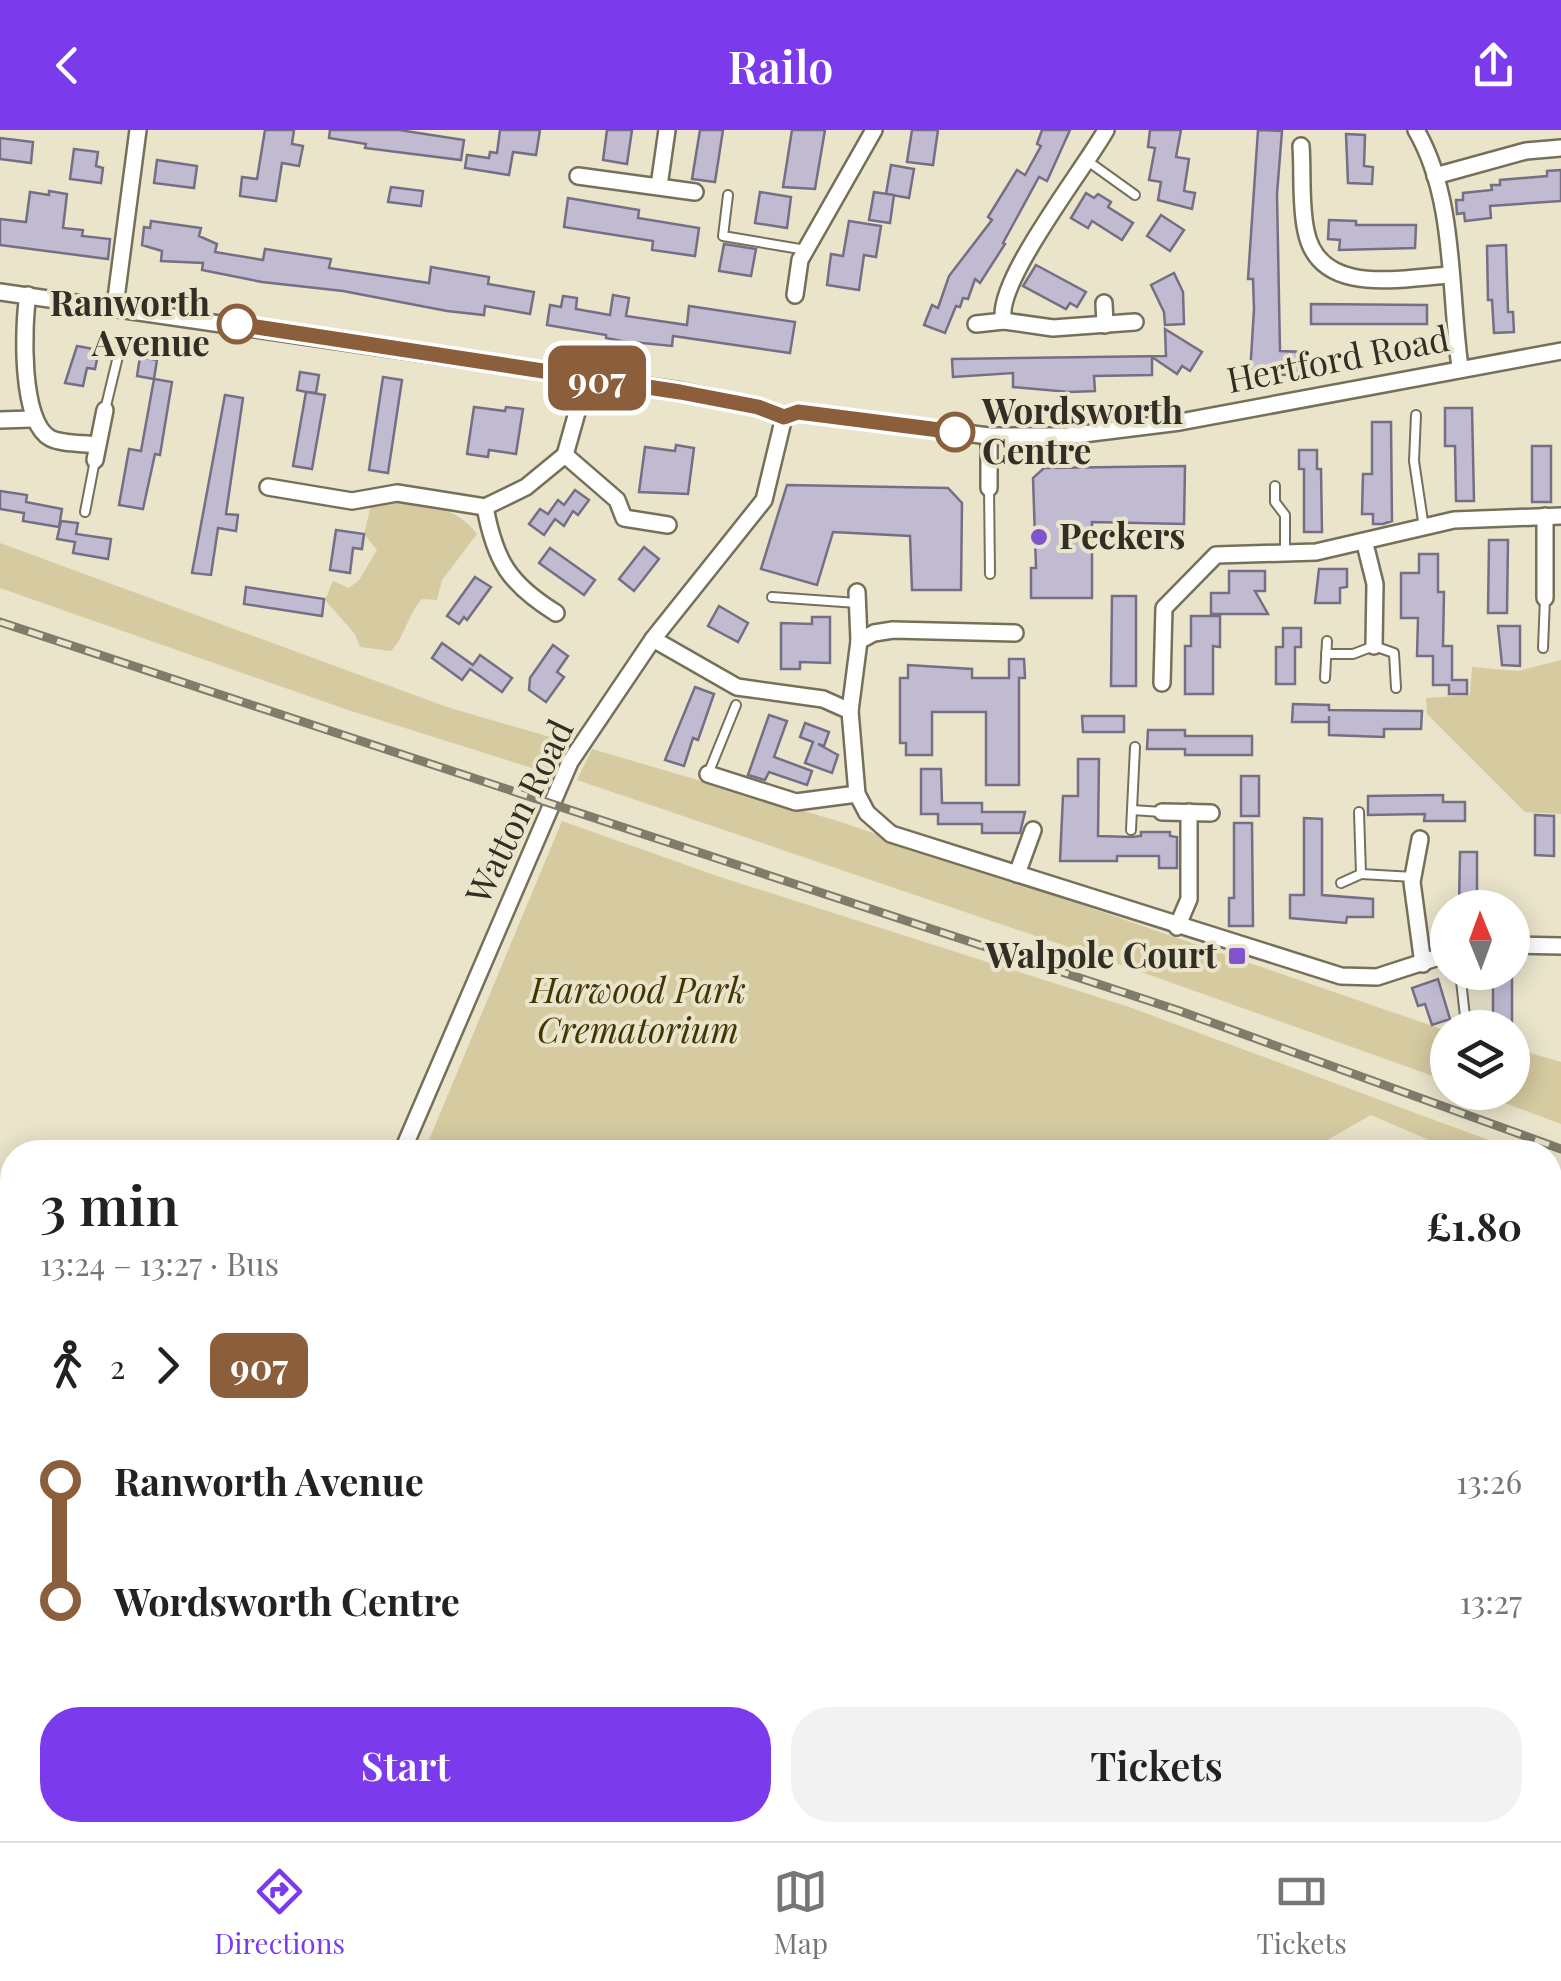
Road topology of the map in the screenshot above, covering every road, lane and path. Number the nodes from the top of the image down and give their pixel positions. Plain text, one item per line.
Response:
1 (138, 130) edge
2 (667, 130) edge
3 (874, 130) edge
4 (1106, 130) edge
5 (1416, 130) edge
6 (1301, 146) dead end
7 (1561, 148) edge
8 (1088, 162) junction
9 (578, 176) dead end
10 (1435, 176) junction
11 (1303, 180) junction
12 (1324, 180) dead end
13 (659, 186) junction
14 (695, 192) dead end
15 (728, 195) dead end
16 (1135, 195) dead end
17 (806, 250) junction
18 (1450, 275) junction
19 (0, 292) edge
20 (28, 295) junction
21 (794, 295) dead end
22 (1104, 303) dead end
23 (115, 306) junction
24 (1004, 322) junction
25 (1135, 322) dead end
26 (976, 324) dead end
27 (1105, 326) junction
28 (120, 348) dead end
29 (1561, 351) edge
30 (1460, 367) junction
31 (587, 377) junction
32 (106, 410) joint
33 (1416, 415) dead end
34 (784, 417) junction
35 (32, 419) junction
36 (0, 420) edge
37 (989, 436) junction
38 (96, 452) junction
39 (565, 455) junction
40 (268, 486) dead end
41 (1275, 486) dead end
42 (989, 488) joint
43 (485, 508) junction
44 (85, 512) dead end
45 (1553, 516) edge
46 (668, 525) dead end
47 (1424, 528) junction
48 (1365, 544) junction
49 (1284, 555) junction
50 (1554, 567) edge
51 (990, 574) dead end
52 (772, 598) dead end
53 (857, 598) joint
54 (1545, 598) joint
55 (556, 613) dead end
56 (1016, 633) dead end
57 (653, 638) junction
58 (858, 641) junction
59 (1326, 641) dead end
60 (1374, 646) junction
61 (1543, 648) dead end
62 (1326, 654) junction
63 (1326, 678) dead end
64 (1162, 682) dead end
65 (1396, 688) dead end
66 (736, 705) dead end
67 (850, 711) junction
68 (1136, 747) dead end
69 (708, 774) joint
70 (857, 794) junction
71 (1132, 810) junction
72 (1162, 812) joint
73 (1189, 812) junction
74 (1358, 812) dead end
75 (1211, 813) dead end
76 (1033, 830) dead end
77 (1131, 830) dead end
78 (1420, 839) dead end
79 (1017, 874) junction
80 (1361, 874) junction
81 (1414, 877) junction
82 (1341, 883) dead end
83 (1177, 927) junction
84 (1530, 945) edge
85 (1561, 946) edge
86 (1430, 962) edge
87 (1424, 964) junction
88 (407, 1140) edge

1 - 23 street
2 - 13 street
3 - 17 street
4 - 8 street
5 - 10 street
6 - 11 street
7 - 10 street
8 - 16 lane
8 - 24 street
9 - 13 street
10 - 18 street
11 - 12 street
11 - 18 street
13 - 14 street
15 - 17 lane
17 - 21 street
18 - 30 street
19 - 20 street, Hertford Road
20 - 23 street, Hertford Road
20 - 35 street
22 - 27 street
23 - 31 street, Hertford Road
24 - 26 street
24 - 27 street
25 - 27 street
28 - 32 lane
29 - 30 street, Hertford Road
30 - 37 street, Hertford Road
31 - 34 street, Hertford Road
31 - 39 street
32 - 38 street
33 - 47 lane
34 - 37 street, Hertford Road
34 - 57 street, Watton Road
35 - 36 street
35 - 38 street
37 - 42 street
38 - 44 lane
39 - 43 street
39 - 46 street
40 - 43 street
41 - 49 lane
42 - 51 lane
43 - 55 street
45 - 47 street
45 - 50 street
47 - 48 street
48 - 49 street
48 - 60 street
49 - 64 street
50 - 54 street
52 - 53 lane
53 - 58 street
54 - 61 lane
56 - 58 street
57 - 67 street
57 - 88 street, Watton Road
58 - 67 street
59 - 62 lane
60 - 62 lane
60 - 65 lane
62 - 63 lane
66 - 69 lane
67 - 70 street
68 - 71 lane
69 - 70 street
70 - 79 street
71 - 72 lane
71 - 77 lane
72 - 73 street
73 - 75 street
73 - 83 street
74 - 80 lane
76 - 79 street
78 - 81 street
79 - 83 street
80 - 81 lane
80 - 82 lane
81 - 87 street
83 - 87 street
84 - 85 street
86 - 87 street

